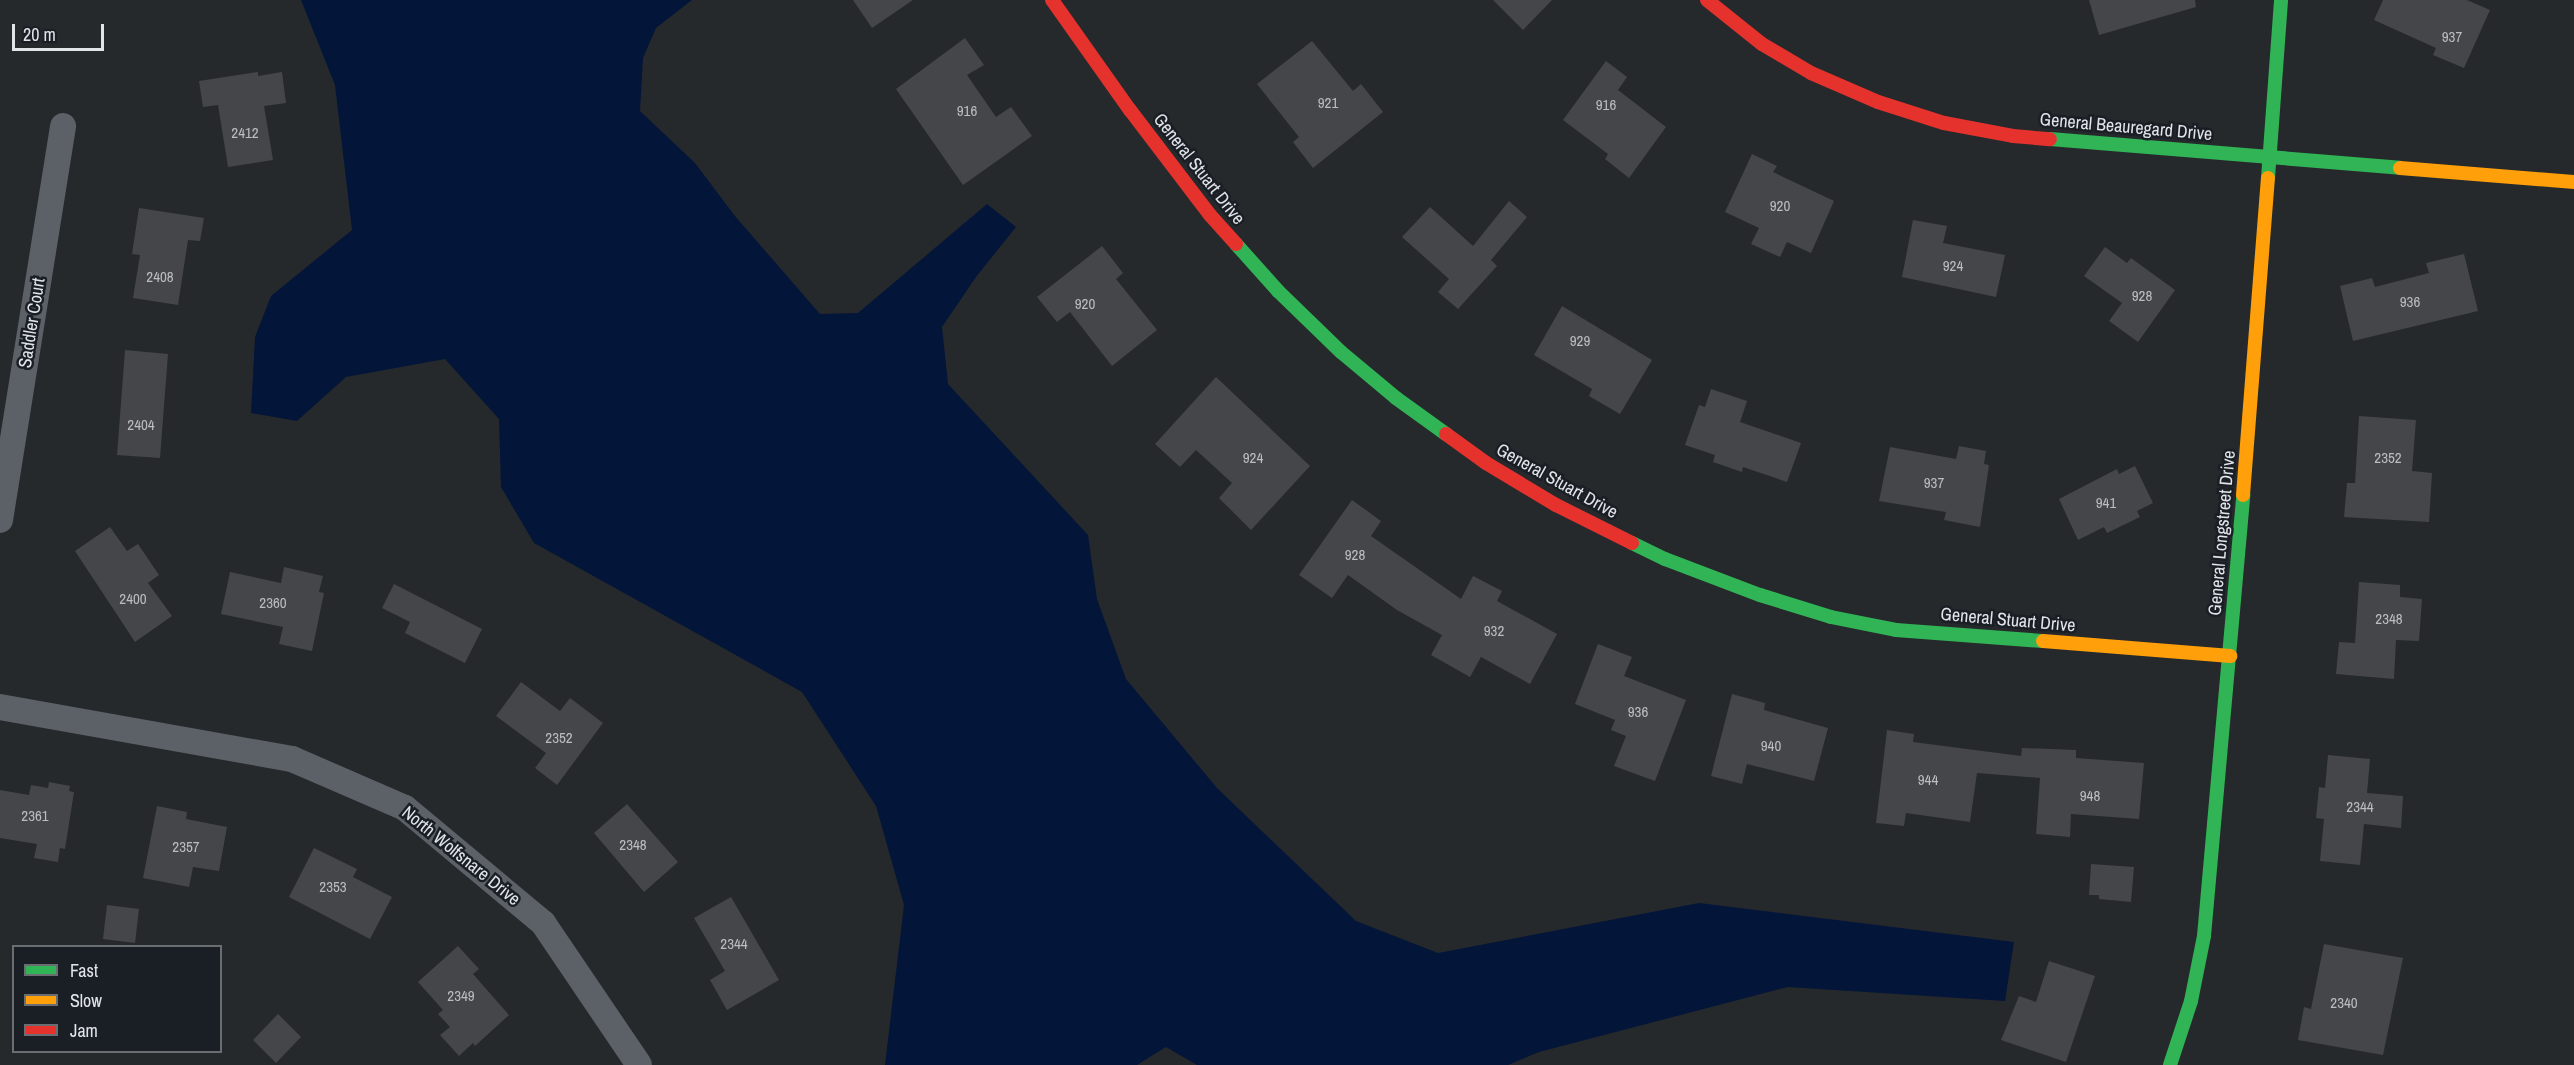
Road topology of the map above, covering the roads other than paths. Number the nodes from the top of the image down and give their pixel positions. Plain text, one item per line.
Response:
1 (1052, 0) edge
2 (1707, 0) edge
3 (2281, 0) edge
4 (63, 126) dead end
5 (2268, 157) junction
6 (2574, 182) edge
7 (0, 520) edge
8 (2230, 656) junction
9 (0, 707) edge
10 (639, 1065) edge
11 (2170, 1065) edge

1 - 8 street, General Stuart Drive
2 - 5 street, General Beauregard Drive
3 - 5 street, General Longstreet Drive
4 - 7 street, Saddler Court
5 - 6 street, General Beauregard Drive
5 - 8 street, General Longstreet Drive
8 - 11 street, General Longstreet Drive
9 - 10 street, North Wolfsnare Drive

